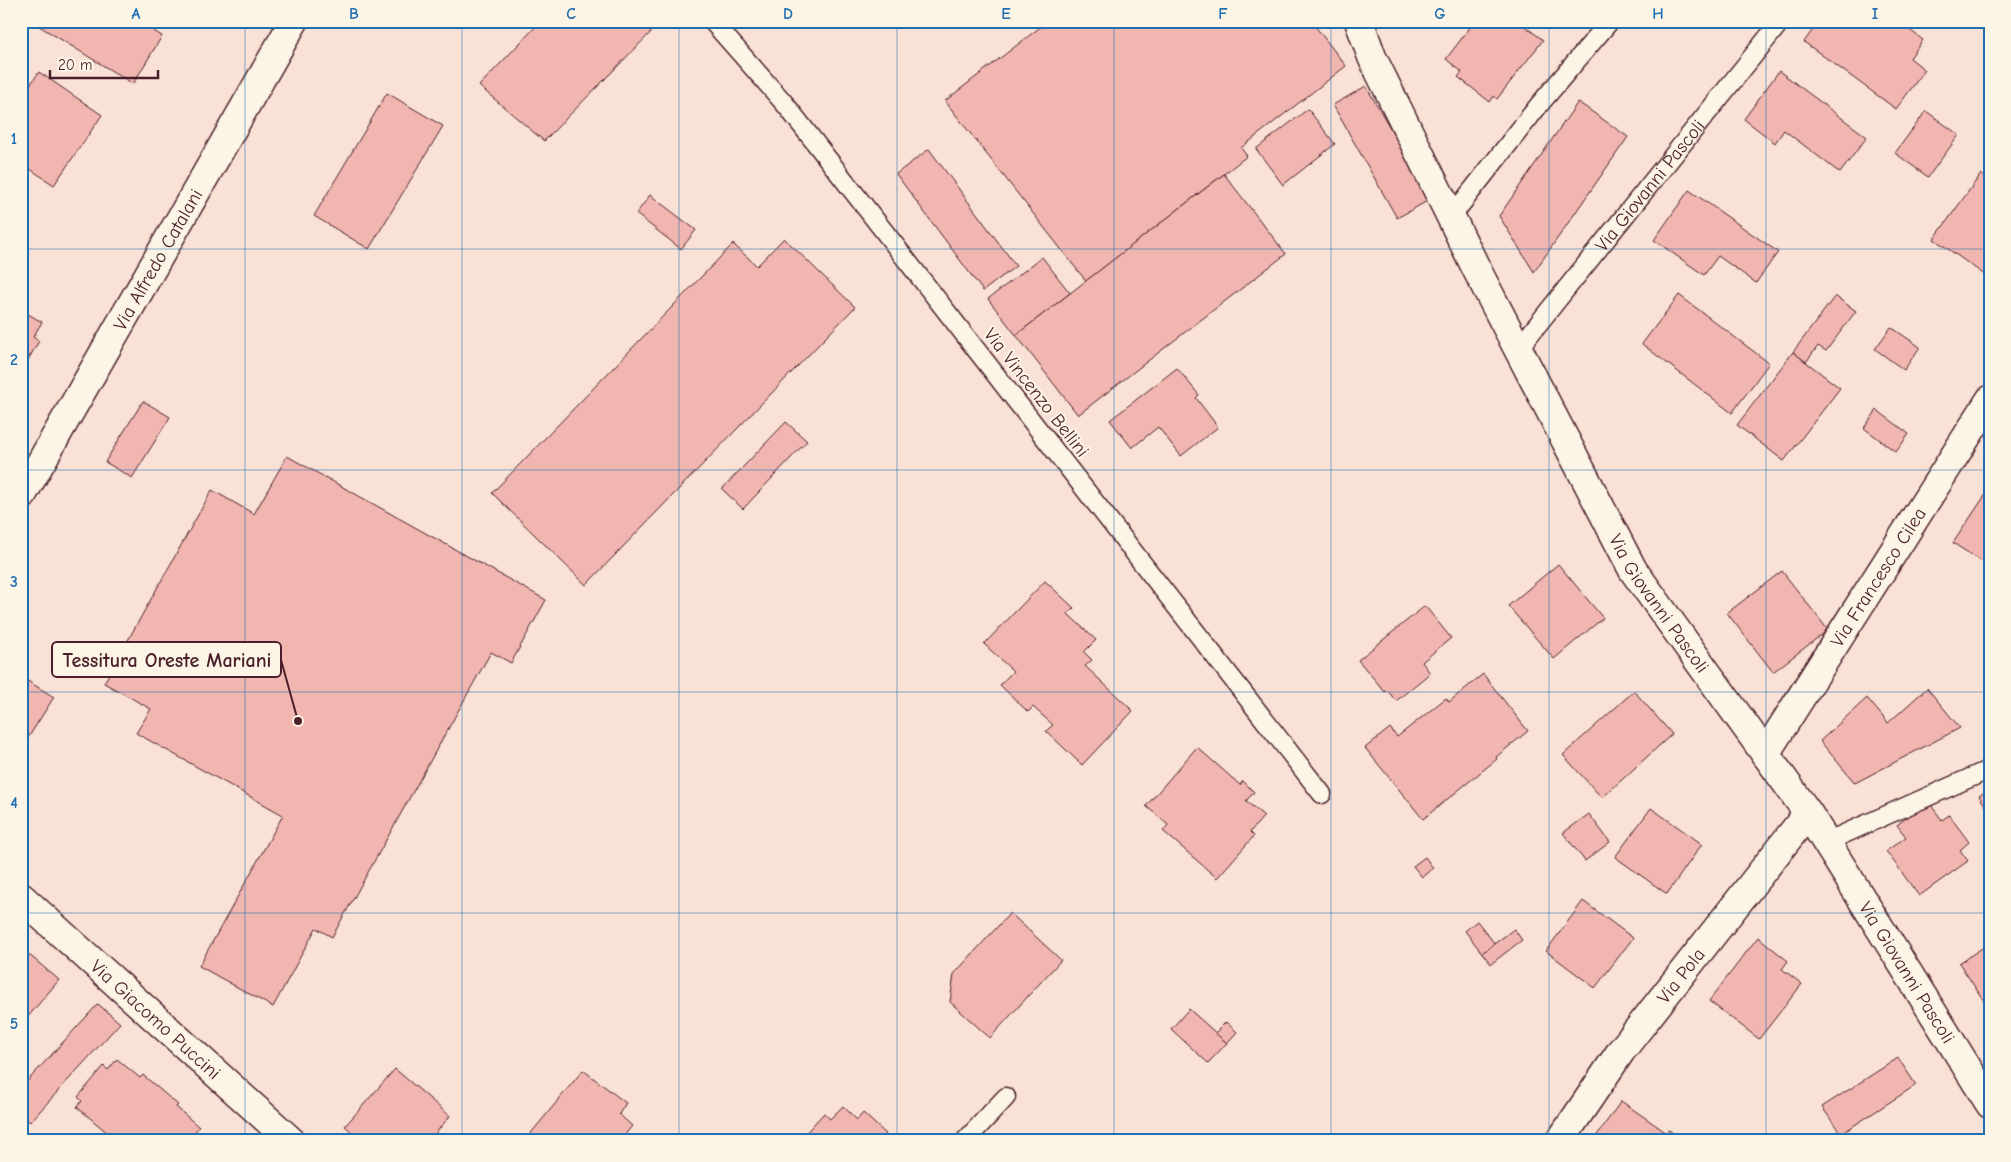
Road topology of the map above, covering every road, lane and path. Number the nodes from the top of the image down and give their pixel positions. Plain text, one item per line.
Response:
1 (294, 21) edge
2 (712, 21) edge
3 (1358, 21) edge
4 (1610, 21) edge
5 (1781, 21) edge
6 (1451, 217) junction
7 (1518, 349) junction
8 (1990, 400) edge
9 (21, 497) edge
10 (1765, 754) junction
11 (1990, 769) edge
12 (1322, 794) dead end
13 (1808, 814) junction
14 (1826, 842) junction
15 (21, 897) edge
16 (1006, 1097) dead end
17 (1990, 1104) edge
18 (291, 1141) edge
19 (965, 1141) edge
20 (1560, 1141) edge

1 - 9 street, Via Alfredo Catalani
2 - 12 lane, Via Vincenzo Bellini
3 - 6 street, Via Giovanni Pascoli
4 - 6 lane
5 - 7 lane, Via Giovanni Pascoli
6 - 7 street, Via Giovanni Pascoli
7 - 10 street, Via Giovanni Pascoli
8 - 10 street, Via Francesco Cilea
10 - 13 street, Via Giovanni Pascoli
11 - 14 lane
13 - 14 street, Via Giovanni Pascoli
13 - 20 street, Via Pola
14 - 17 street, Via Giovanni Pascoli
15 - 18 street, Via Giacomo Puccini
16 - 19 lane

